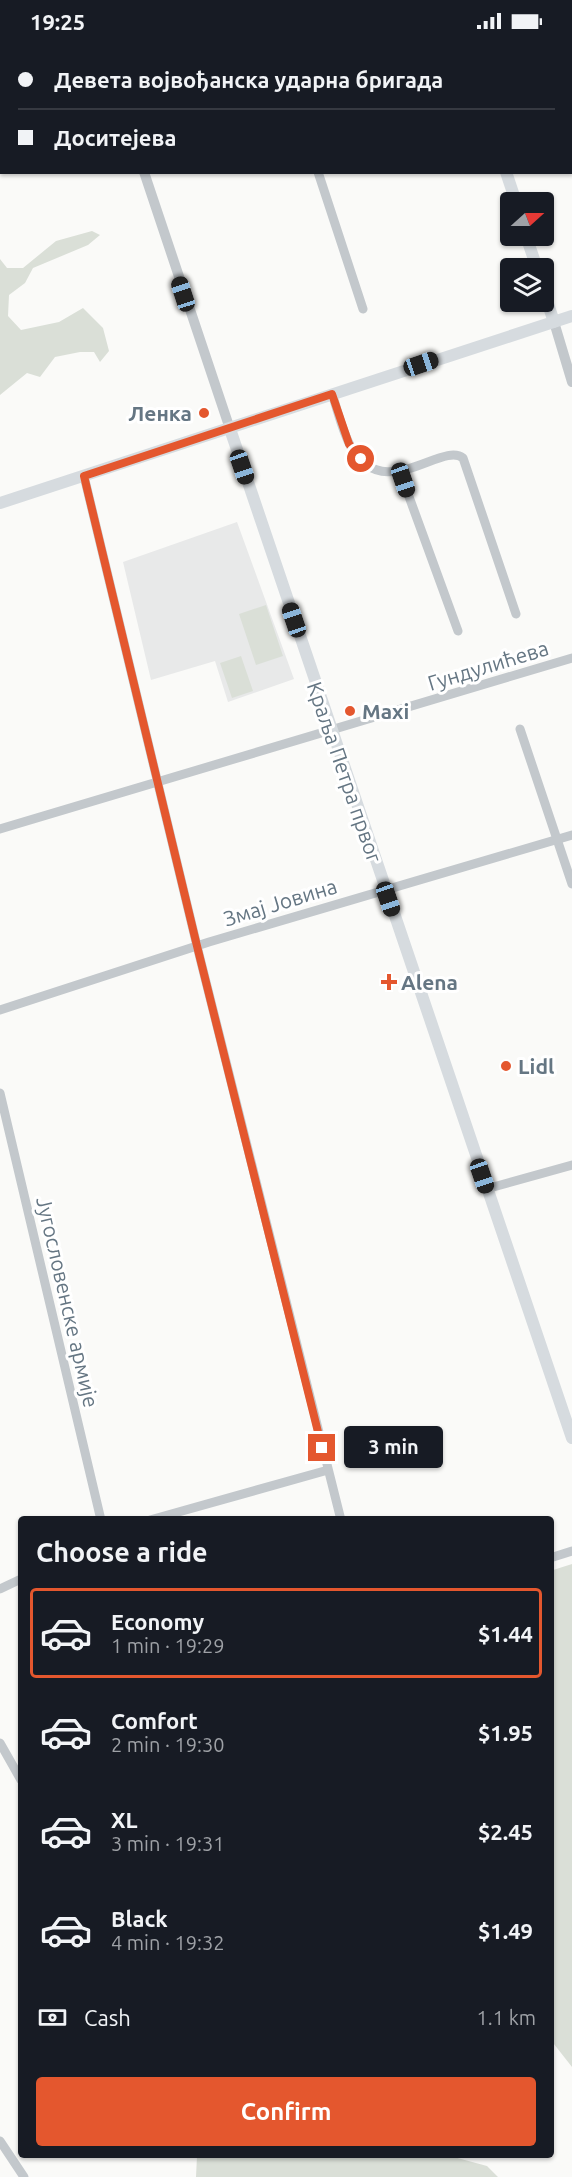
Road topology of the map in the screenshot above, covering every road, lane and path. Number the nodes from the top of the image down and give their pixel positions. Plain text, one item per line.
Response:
1 (145, 174) edge
2 (319, 174) edge
3 (507, 174) edge
4 (513, 192) edge
5 (363, 309) dead end
6 (551, 312) edge
7 (572, 316) edge
8 (554, 322) junction
9 (572, 382) edge
10 (332, 394) junction
11 (230, 429) junction
12 (400, 472) junction
13 (84, 476) junction
14 (0, 504) edge
15 (516, 614) dead end
16 (458, 631) dead end
17 (572, 658) edge
18 (520, 729) dead end
19 (332, 732) junction
20 (158, 782) junction
21 (0, 829) edge
22 (572, 835) edge
23 (556, 839) junction
24 (572, 884) edge
25 (384, 889) junction
26 (197, 946) junction
27 (0, 1010) edge
28 (0, 1093) edge
29 (572, 1165) edge
30 (486, 1189) junction
31 (572, 1438) edge
32 (328, 1470) junction
33 (100, 1516) edge
34 (164, 1516) edge
35 (340, 1516) edge
36 (572, 1551) edge
37 (554, 1557) edge
38 (18, 1580) edge
39 (0, 1589) edge
40 (0, 1743) edge
41 (18, 1775) edge
42 (0, 2141) edge
43 (24, 2177) edge

1 - 11 street, Краља Петра првог
2 - 5 street
3 - 4 main road
6 - 8 main road
7 - 8 main road
8 - 9 street
8 - 10 main road
10 - 11 main road
10 - 12 street
11 - 13 main road
11 - 19 main road, Краља Петра првог
12 - 15 street
12 - 16 street
13 - 14 main road
13 - 20 street
17 - 19 street, Гундулићева
18 - 23 street
19 - 20 street, Гундулићева
19 - 25 main road, Краља Петра првог
20 - 21 street, Гундулићева
20 - 26 street
22 - 23 street, Змај Јовина
23 - 24 street
23 - 25 street, Змај Јовина
25 - 26 street, Змај Јовина
25 - 30 main road, Краља Петра првог
26 - 27 street, Змај Јовина
26 - 32 street
28 - 33 street, Југословенске армије
29 - 30 street
30 - 31 main road, Краља Петра првог
32 - 34 street
32 - 35 street
36 - 37 street
38 - 39 street
40 - 41 street
42 - 43 street

